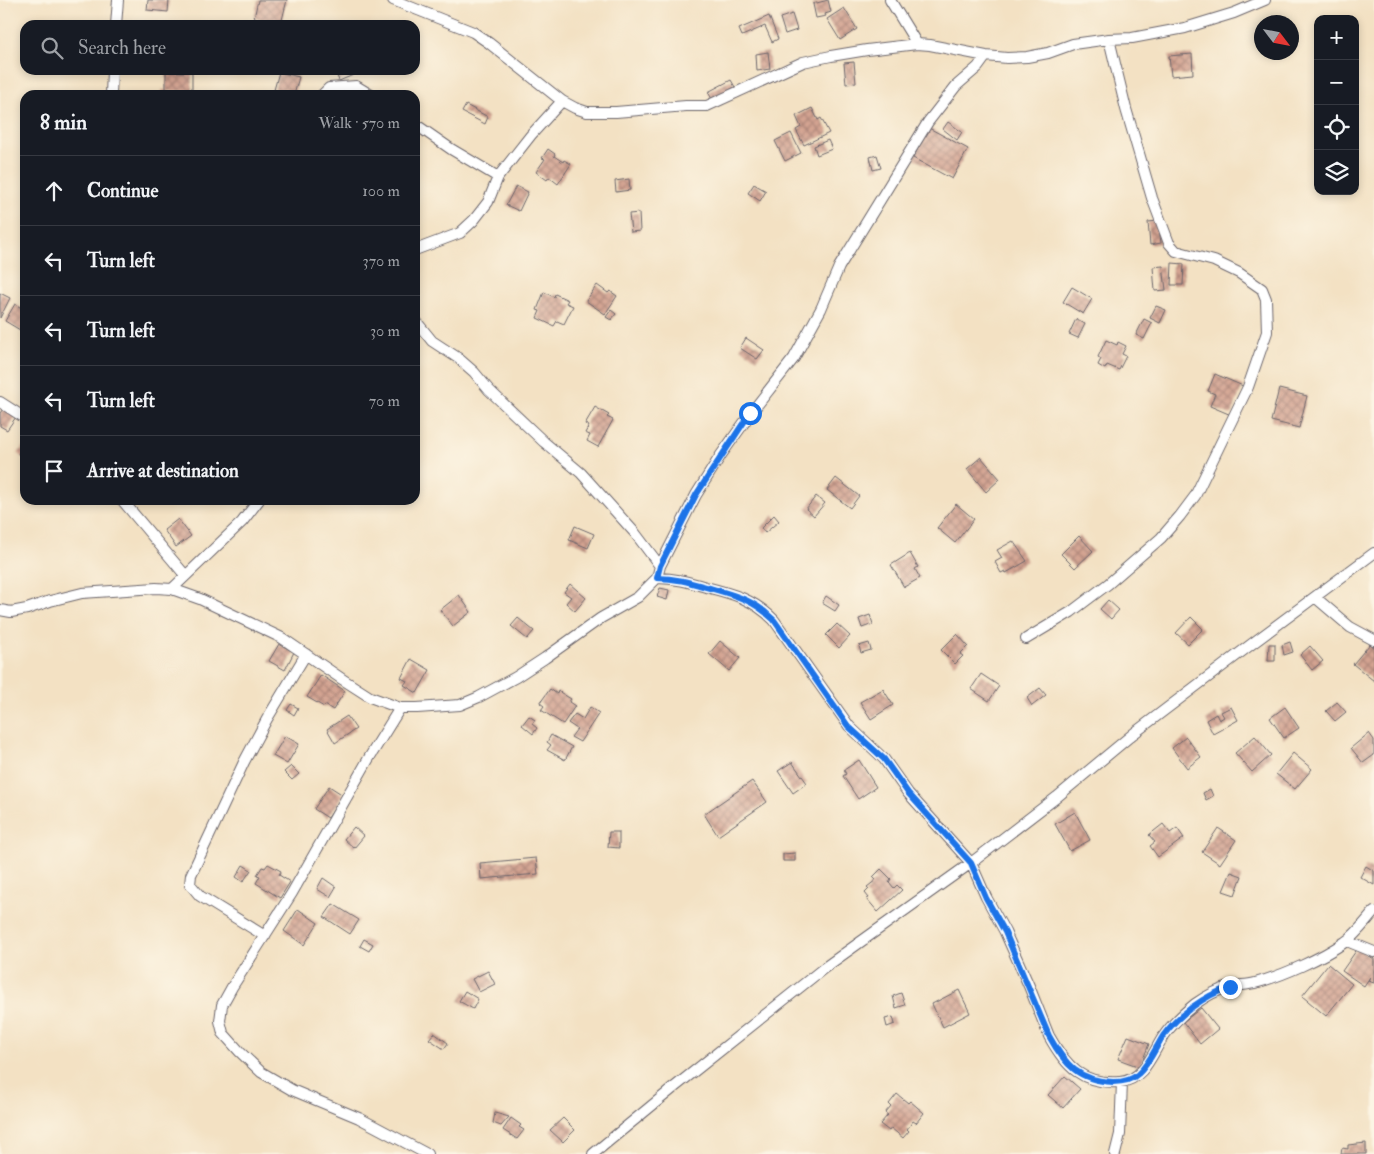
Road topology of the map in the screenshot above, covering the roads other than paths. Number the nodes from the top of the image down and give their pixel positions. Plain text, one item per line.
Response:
1 (118, 0) edge
2 (393, 0) edge
3 (890, 0) edge
4 (1264, 0) edge
5 (116, 20) edge
6 (1109, 39) junction
7 (918, 44) junction
8 (986, 56) junction
9 (112, 75) edge
10 (111, 90) edge
11 (327, 90) edge
12 (362, 90) edge
13 (562, 101) junction
14 (420, 128) edge
15 (498, 177) junction
16 (420, 248) edge
17 (420, 326) edge
18 (0, 402) edge
19 (20, 415) edge
20 (126, 505) edge
21 (255, 505) edge
22 (1374, 554) edge
23 (660, 566) junction
24 (185, 575) junction
25 (657, 578) junction
26 (172, 589) junction
27 (1316, 598) junction
28 (0, 610) edge
29 (1026, 639) dead end
30 (1374, 640) edge
31 (306, 654) junction
32 (400, 708) junction
33 (971, 863) junction
34 (1374, 912) edge
35 (265, 936) junction
36 (1347, 942) junction
37 (1374, 952) edge
38 (1122, 1082) junction
39 (427, 1154) edge
40 (593, 1154) edge
41 (1115, 1154) edge

1 - 5 street
2 - 13 street
3 - 7 street
4 - 6 street
6 - 8 street
6 - 29 street
7 - 8 street
7 - 13 street
8 - 23 street
9 - 10 street
11 - 12 street
13 - 15 street
14 - 15 street
15 - 16 street
17 - 23 street
18 - 19 street
20 - 24 street
21 - 24 street
22 - 27 street
23 - 25 street
24 - 26 street
25 - 32 street
25 - 33 street
26 - 28 street
26 - 31 street
27 - 30 street
27 - 33 street
31 - 32 street
31 - 35 street
32 - 35 street
33 - 38 street
33 - 40 street
34 - 36 street
35 - 39 street
36 - 37 street
36 - 38 street
38 - 41 street

